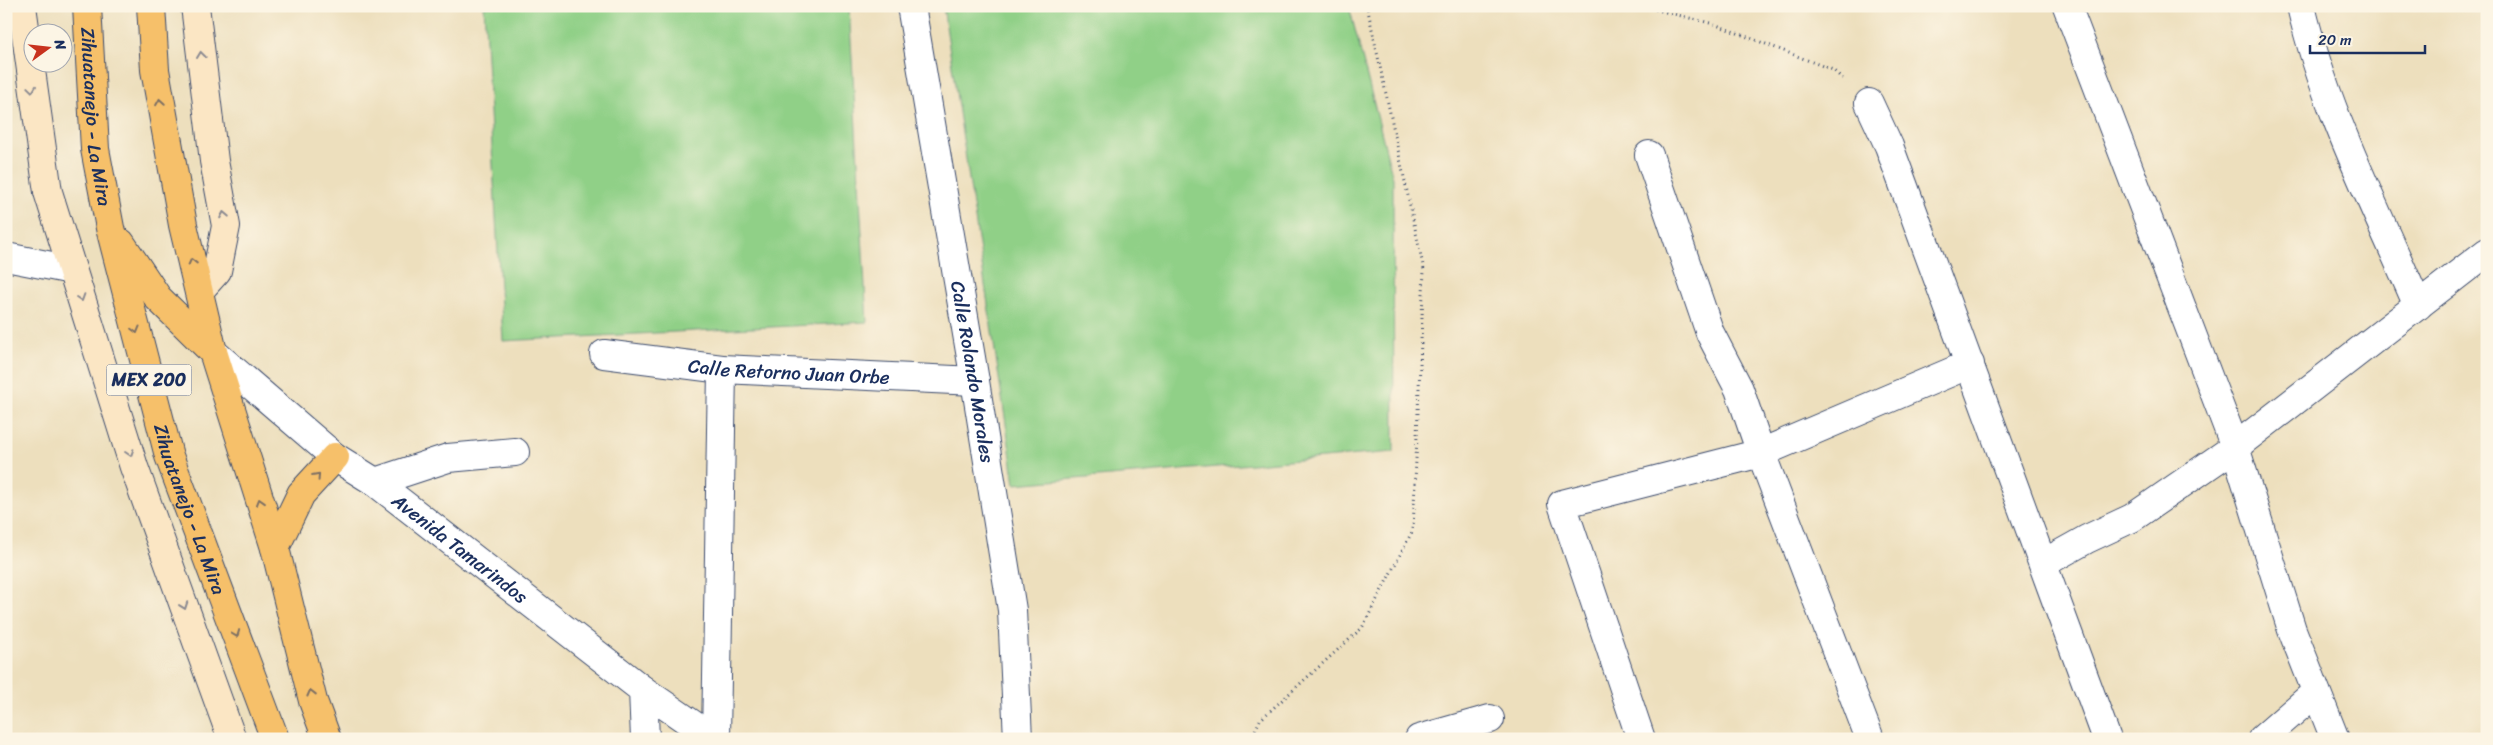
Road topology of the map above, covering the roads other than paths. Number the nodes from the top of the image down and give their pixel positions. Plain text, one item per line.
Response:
1 (22, 6) edge
2 (87, 6) edge
3 (151, 6) edge
4 (195, 6) edge
5 (911, 6) edge
6 (2067, 6) edge
7 (2301, 6) edge
8 (1869, 103) road end
9 (1650, 155) dead end
10 (110, 228) junction
11 (2487, 252) edge
12 (6, 257) edge
13 (72, 270) junction
14 (199, 291) junction
15 (2418, 306) junction
16 (213, 352) junction
17 (604, 354) dead end
18 (1970, 364) junction
19 (722, 369) junction
20 (975, 381) junction
21 (2235, 447) junction
22 (515, 452) dead end
23 (1761, 453) junction
24 (335, 457) junction
25 (375, 482) junction
26 (275, 548) junction
27 (2044, 563) junction
28 (643, 690) junction
29 (2316, 692) junction
30 (1490, 719) dead end
31 (232, 739) edge
32 (275, 739) edge
33 (327, 739) edge
34 (645, 739) edge
35 (715, 739) edge
36 (1018, 739) edge
37 (1419, 739) edge
38 (1641, 739) edge
39 (1870, 739) edge
40 (2107, 739) edge
41 (2262, 739) edge
42 (2335, 739) edge

1 -> 13 main road
2 - 10 highway, Zihuatanejo - La Mira / MEX 200
14 -> 3 highway, MEX 200
14 -> 4 main road
5 - 20 street, Calle Rolando Morales
6 - 21 street
7 - 15 street
8 - 18 street
9 - 23 street
10 - 16 highway
10 -> 32 highway, Zihuatanejo - La Mira / MEX 200
11 - 15 street
12 - 13 street
13 -> 31 main road
14 - 16 highway, MEX 200
15 - 21 street
16 - 24 street, Avenida Tamarindos
26 -> 16 highway, MEX 200
17 - 19 street, Calle Retorno Juan Orbe
18 - 23 street
18 - 27 street
19 - 20 street, Calle Retorno Juan Orbe
19 - 35 street
20 - 36 street, Calle Rolando Morales
21 - 27 street
21 - 29 street
22 - 25 street
23 - 38 street
23 - 39 street
24 - 25 street, Avenida Tamarindos
26 -> 24 highway
25 - 28 street, Avenida Tamarindos
33 -> 26 highway, MEX 200
27 - 40 street
28 - 34 street
28 - 35 street, Avenida Tamarindos
29 - 41 street
29 - 42 street
30 - 37 street

